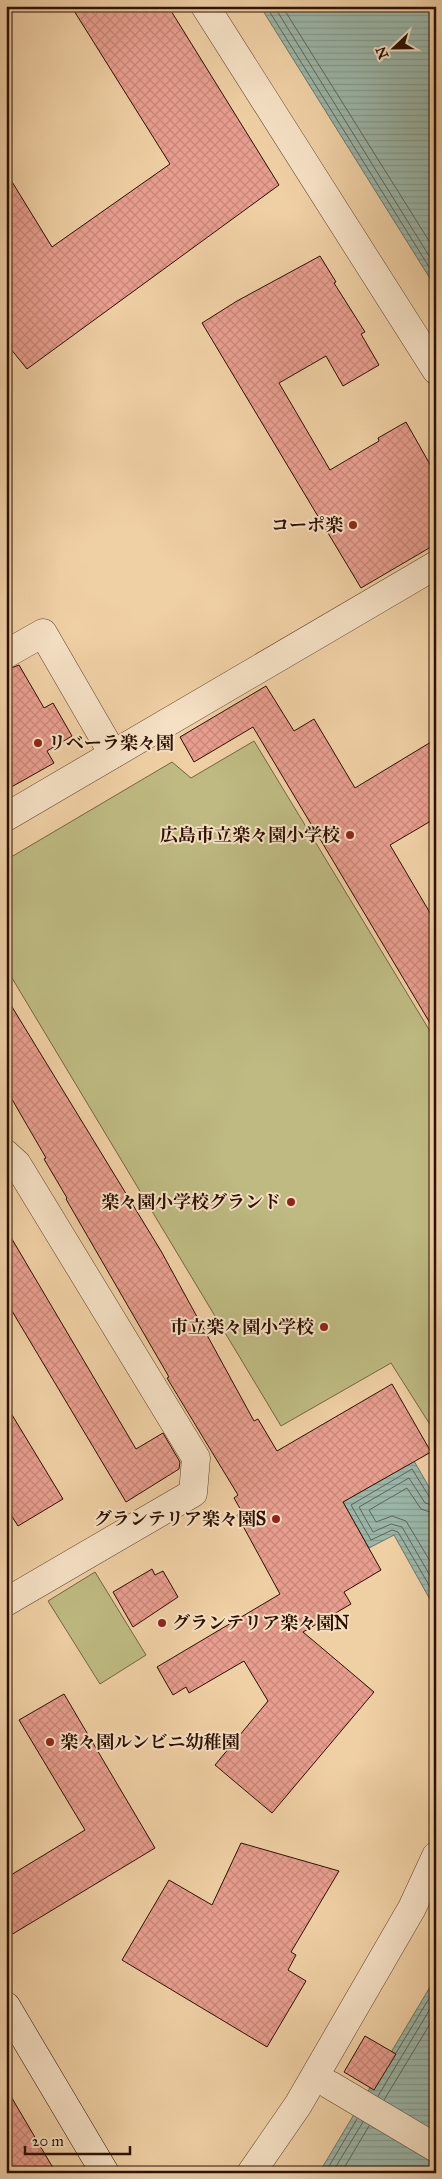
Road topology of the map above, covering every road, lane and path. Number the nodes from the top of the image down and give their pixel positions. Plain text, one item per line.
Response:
1 (205, 6) edge
2 (436, 370) edge
3 (436, 565) edge
4 (6, 654) edge
5 (113, 754) junction
6 (6, 817) edge
7 (6, 1154) edge
8 (6, 1602) edge
9 (436, 1856) edge
10 (6, 2006) edge
11 (330, 2085) dead end
12 (436, 2148) edge
13 (105, 2173) edge
14 (251, 2173) edge

1 - 2 street
3 - 5 street
4 - 5 street
5 - 6 street
7 - 8 street
9 - 14 street
10 - 13 street
11 - 12 street

